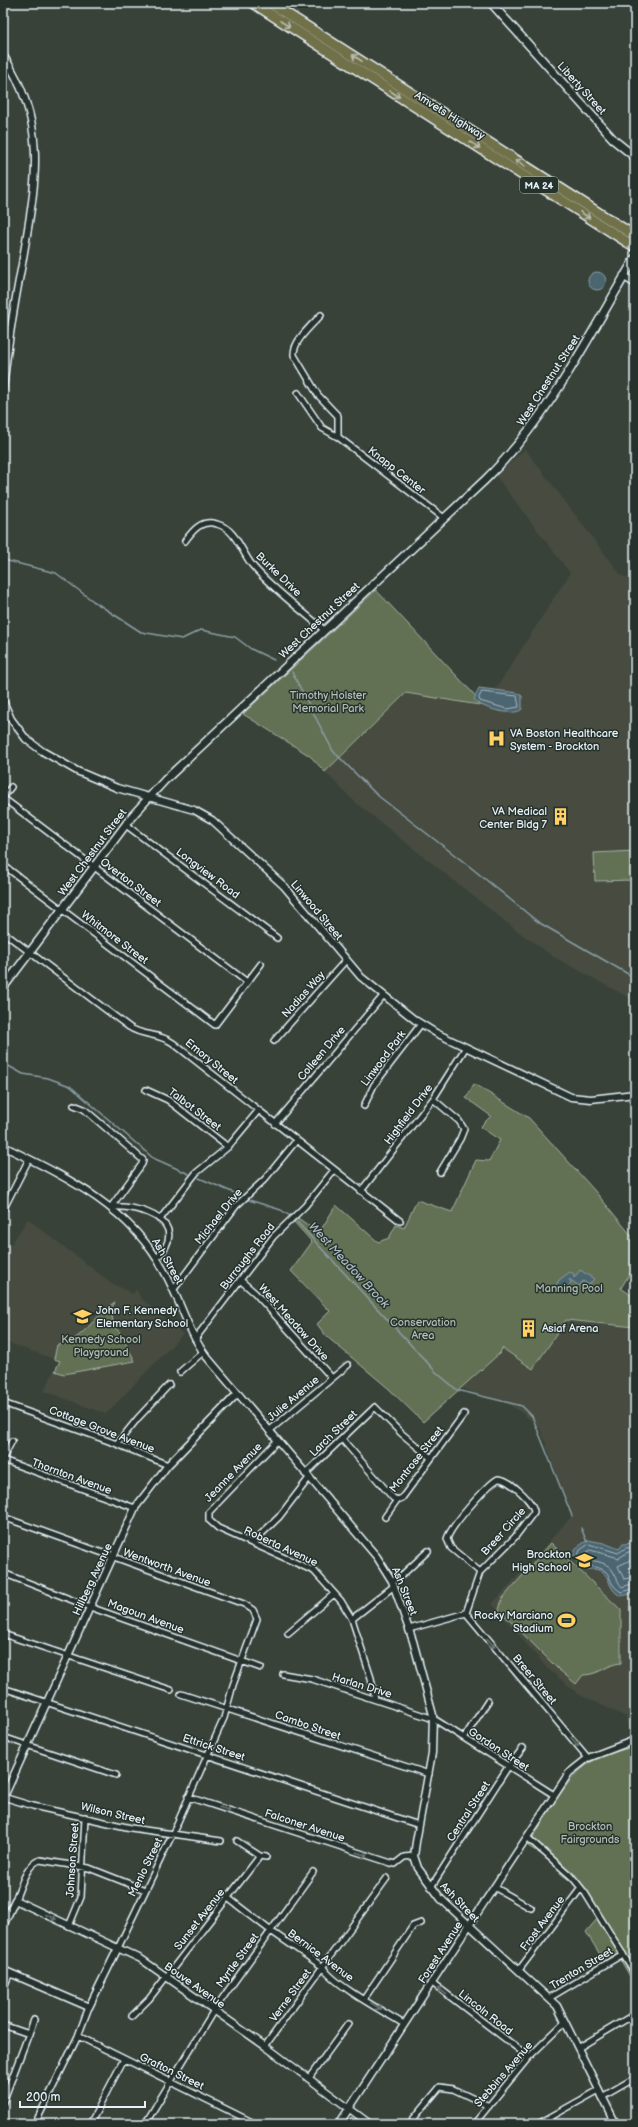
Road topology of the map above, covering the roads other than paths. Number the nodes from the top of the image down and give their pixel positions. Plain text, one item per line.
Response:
1 (253, 3) edge
2 (270, 3) edge
3 (491, 3) edge
4 (3, 55) edge
5 (635, 157) edge
6 (635, 236) edge
7 (635, 247) edge
8 (635, 258) edge
9 (624, 276) junction
10 (635, 283) edge
11 (321, 315) dead end
12 (3, 390) edge
13 (298, 393) dead end
14 (338, 437) junction
15 (444, 518) junction
16 (185, 541) dead end
17 (324, 630) junction
18 (3, 701) edge
19 (11, 787) dead end
20 (149, 797) junction
21 (3, 798) edge
22 (126, 825) junction
23 (3, 865) edge
24 (94, 867) junction
25 (62, 910) junction
26 (3, 932) edge
27 (277, 938) dead end
28 (30, 952) junction
29 (346, 960) junction
30 (261, 964) dead end
31 (247, 982) junction
32 (3, 988) edge
33 (383, 996) junction
34 (421, 1024) junction
35 (274, 1041) dead end
36 (466, 1047) junction
37 (146, 1090) dead end
38 (635, 1094) edge
39 (433, 1099) junction
40 (74, 1105) dead end
41 (364, 1106) dead end
42 (258, 1111) junction
43 (275, 1124) junction
44 (296, 1141) junction
45 (3, 1146) edge
46 (228, 1147) junction
47 (29, 1159) junction
48 (334, 1170) junction
49 (440, 1172) dead end
50 (361, 1191) junction
51 (111, 1207) junction
52 (3, 1210) edge
53 (161, 1218) junction
54 (400, 1221) dead end
55 (157, 1258) junction
56 (240, 1280) junction
57 (174, 1289) junction
58 (195, 1339) junction
59 (203, 1352) junction
60 (348, 1365) dead end
61 (180, 1372) dead end
62 (332, 1378) junction
63 (169, 1385) dead end
64 (237, 1394) junction
65 (3, 1403) edge
66 (464, 1414) dead end
67 (269, 1431) junction
68 (342, 1439) junction
69 (277, 1440) junction
70 (12, 1441) dead end
71 (117, 1444) junction
72 (431, 1458) junction
73 (3, 1459) edge
74 (168, 1465) junction
75 (307, 1476) junction
76 (397, 1500) junction
77 (135, 1508) junction
78 (3, 1517) edge
79 (385, 1517) dead end
80 (209, 1519) joint
81 (252, 1543) junction
82 (428, 1551) dead end
83 (112, 1558) junction
84 (480, 1572) junction
85 (3, 1573) edge
86 (393, 1583) junction
87 (334, 1594) junction
88 (90, 1607) junction
89 (466, 1613) junction
90 (256, 1614) joint
91 (352, 1619) junction
92 (409, 1629) junction
93 (288, 1633) dead end
94 (3, 1634) edge
95 (68, 1657) junction
96 (242, 1662) junction
97 (261, 1668) dead end
98 (283, 1674) dead end
99 (3, 1688) edge
100 (171, 1690) dead end
101 (181, 1694) dead end
102 (375, 1699) junction
103 (488, 1701) dead end
104 (46, 1703) junction
105 (227, 1709) junction
106 (434, 1719) junction
107 (3, 1737) edge
108 (464, 1738) junction
109 (635, 1740) edge
110 (28, 1745) junction
111 (523, 1748) dead end
112 (207, 1755) junction
113 (588, 1758) junction
114 (508, 1767) junction
115 (429, 1774) junction
116 (116, 1775) dead end
117 (554, 1795) junction
118 (188, 1797) junction
119 (3, 1798) edge
120 (85, 1817) junction
121 (419, 1825) junction
122 (172, 1835) junction
123 (527, 1838) junction
124 (221, 1841) dead end
125 (237, 1841) dead end
126 (414, 1856) junction
127 (82, 1866) junction
128 (313, 1872) dead end
129 (387, 1878) dead end
130 (431, 1887) junction
131 (494, 1887) junction
132 (582, 1888) junction
133 (145, 1890) junction
134 (228, 1898) junction
135 (15, 1900) junction
136 (531, 1908) dead end
137 (421, 1923) dead end
138 (3, 1926) edge
139 (68, 1926) junction
140 (469, 1926) junction
141 (271, 1931) junction
142 (118, 1948) junction
143 (623, 1954) junction
144 (323, 1966) junction
145 (3, 1970) edge
146 (519, 1970) junction
147 (10, 1973) junction
148 (635, 1974) edge
149 (167, 1977) junction
150 (431, 1982) junction
151 (3, 1989) edge
152 (549, 1998) junction
153 (364, 1999) junction
154 (89, 2007) junction
155 (214, 2010) junction
156 (635, 2014) edge
157 (132, 2016) dead end
158 (34, 2020) dead end
159 (566, 2022) junction
160 (348, 2024) dead end
161 (404, 2024) junction
162 (3, 2025) edge
163 (29, 2034) junction
164 (78, 2036) junction
165 (265, 2046) junction
166 (578, 2048) junction
167 (529, 2057) junction
168 (124, 2059) junction
169 (309, 2078) junction
170 (635, 2078) edge
171 (170, 2081) junction
172 (599, 2090) junction
173 (602, 2097) junction
174 (3, 2102) edge
175 (489, 2106) junction
176 (349, 2108) junction
177 (35, 2124) edge
178 (90, 2124) edge
179 (145, 2124) edge
180 (256, 2124) edge
181 (339, 2124) edge
182 (370, 2124) edge
183 (409, 2124) edge
184 (474, 2124) edge
185 (538, 2124) edge
186 (616, 2124) edge

1 -> 7 highway, Amvets Highway / MA 24
6 -> 2 highway, Amvets Highway / MA 24
3 - 5 main road, Liberty Street
4 - 12 street
8 - 9 main road, West Chestnut Street
9 - 10 main road
9 - 15 main road, West Chestnut Street
11 - 14 street
13 - 14 street, Knapp Center
14 - 15 street, Knapp Center
15 - 17 main road, West Chestnut Street
16 - 17 street, Burke Drive
17 - 20 main road, West Chestnut Street
18 - 20 street, Linwood Street
19 - 21 street
20 - 22 main road, West Chestnut Street
20 - 29 street, Linwood Street
21 - 24 street, Overton Street
22 - 24 main road, West Chestnut Street
22 - 27 street, Longview Road
23 - 25 street, Whitmore Street
24 - 25 main road, West Chestnut Street
24 - 31 street, Overton Street
25 - 28 main road, West Chestnut Street
25 - 31 street, Whitmore Street
26 - 28 street, Emory Street
28 - 32 main road, West Chestnut Street
28 - 42 street, Emory Street
29 - 33 street, Linwood Street
29 - 35 street, Nadias Way
30 - 31 street
33 - 34 street, Linwood Street
33 - 43 street, Colleen Drive
34 - 36 street, Linwood Street
34 - 41 street, Linwood Park
36 - 38 street, Linwood Street
36 - 39 street, Highfield Drive
37 - 46 street, Talbot Street
39 - 49 street
39 - 50 street, Highfield Drive
40 - 51 street
42 - 43 street, Emory Street
42 - 46 street
43 - 44 street, Emory Street
44 - 48 street, Emory Street
44 - 57 street, Michael Drive
45 - 47 street, Ash Street
46 - 53 street
47 - 51 street, Ash Street
47 - 52 street
48 - 50 street, Emory Street
48 - 56 street, Burroughs Road
50 - 54 street, Emory Street
51 - 53 street
51 - 55 street, Ash Street
53 - 55 street
55 - 57 street, Ash Street
56 - 58 street, Burroughs Road
56 - 62 street, West Meadow Drive
57 - 58 street, Ash Street
58 - 59 street, Ash Street
59 - 61 street
59 - 64 street, Ash Street
60 - 62 street, Julie Avenue
62 - 67 street, Julie Avenue
63 - 71 street
64 - 67 street, Ash Street
64 - 74 street, Hillberg Avenue
65 - 71 street, Cottage Grove Avenue
66 - 72 street, Montrose Street
67 - 69 street, Ash Street
68 - 72 street, Larch Street
68 - 75 street, Larch Street
68 - 76 street
69 - 75 street, Ash Street
69 - 80 street, Jeanne Avenue
70 - 73 street
71 - 74 street, Cottage Grove Avenue
72 - 76 street, Montrose Street
73 - 77 street, Thornton Avenue
74 - 77 street, Hillberg Avenue
75 - 81 street, Larch Street
75 - 86 street, Ash Street
76 - 79 street, Montrose Street
77 - 83 street, Hillberg Avenue
78 - 83 street, Wentworth Avenue
80 - 81 street, Roberta Avenue
81 - 87 street, Roberta Avenue
82 - 86 street
83 - 88 street, Hillberg Avenue
83 - 90 street, Wentworth Avenue
84 - 84 street, Breer Circle
84 - 89 street, Breer Circle
85 - 88 street, Magoun Avenue
86 - 91 street
86 - 92 street, Ash Street
87 - 91 street, Roberta Avenue
87 - 93 street
88 - 95 street, Hillberg Avenue
88 - 96 street, Magoun Avenue
89 - 92 street
89 -> 113 street, Breer Street
90 - 96 street, Menlo Street
91 - 102 street, Roberta Avenue
92 - 106 street, Ash Street
94 - 95 street
95 - 100 street
95 - 104 street, Hillberg Avenue
96 - 97 street, Magoun Avenue
96 - 105 street, Menlo Street
98 - 102 street, Harlan Drive
99 - 104 street, Ettrick Street
101 - 105 street, Cambo Street
102 - 106 street, Harlan Drive
103 - 108 street
104 - 110 street, Hillberg Avenue
104 - 112 street, Ettrick Street
105 - 112 street, Menlo Street
105 - 115 street, Cambo Street
106 - 108 street, Gordon Street
106 - 115 street, Ash Street
107 - 110 street
108 - 114 street, Gordon Street
109 - 113 street, Forest Avenue
110 - 116 street
110 - 119 street, Hillberg Avenue
111 - 114 street, Central Street
112 - 118 street, Menlo Street
112 - 121 street, Ettrick Street
113 - 117 street, Forest Avenue
114 - 117 street, Gordon Street
114 - 130 street, Central Street
115 - 121 street, Ash Street
117 - 123 street, Forest Avenue
118 - 122 street, Menlo Street
118 -> 126 street, Falconer Avenue
119 - 120 street, Wilson Street
120 - 122 street, Wilson Street
120 - 127 street, Johnson Street
121 - 126 street, Ash Street
122 - 124 street, Wilson Street
122 - 133 street, Menlo Street
123 - 131 street, Forest Avenue
123 - 132 street
125 - 134 street, Sunset Avenue
126 - 130 street, Ash Street
127 - 133 street
127 - 135 street
127 - 139 street, Johnson Street
128 - 141 street, Myrtle Street
129 - 144 street, Verne Street
130 - 140 street, Ash Street
131 - 136 street
131 - 140 street, Forest Avenue
132 - 143 street
132 - 146 street, Frost Avenue
133 - 142 street, Menlo Street
134 - 141 street, Bernice Avenue
134 - 149 street, Sunset Avenue
135 - 138 street
135 -> 139 street, Bouve Avenue
137 - 153 street
139 - 142 street, Bouve Avenue
140 - 146 street, Ash Street
140 - 150 street, Forest Avenue
141 - 144 street, Bernice Avenue
141 - 155 street, Myrtle Street
142 - 149 street, Bouve Avenue
142 - 154 street, Menlo Street
143 - 148 street
143 - 152 street, Trenton Street
144 - 153 street, Bernice Avenue
144 - 165 street, Verne Street
145 - 147 street
146 - 152 street, Ash Street
147 - 151 street
147 - 154 street
149 - 155 street, Bouve Avenue
149 - 157 street, Sunset Avenue
150 - 161 street, Forest Avenue
167 -> 150 street, Lincoln Road
152 - 159 street, Ash Street
153 -> 161 street, Bernice Avenue
154 - 164 street, Menlo Street
155 - 165 street, Bouve Avenue
155 - 171 street, Myrtle Street
156 - 166 street
158 - 163 street
159 - 166 street, Ash Street
159 - 167 street, Stebbins Avenue
160 - 169 street
161 - 176 street, Forest Avenue
162 - 163 street
163 - 174 street
164 - 168 street, Grafton Street
164 - 177 street, Menlo Street
165 - 169 street, Bouve Avenue
166 - 172 street, Ash Street
167 - 175 street, Stebbins Avenue
168 - 171 street, Grafton Street
168 - 178 street
169 - 176 street, Bouve Avenue
170 - 173 street
171 - 179 street, Myrtle Street
171 - 180 street, Grafton Street
172 - 173 street, Ash Street
172 - 185 street
173 - 186 street, Ash Street
175 - 183 street
175 - 184 street, Stebbins Avenue
176 - 181 street, Forest Avenue
176 - 182 street, Bouve Avenue

